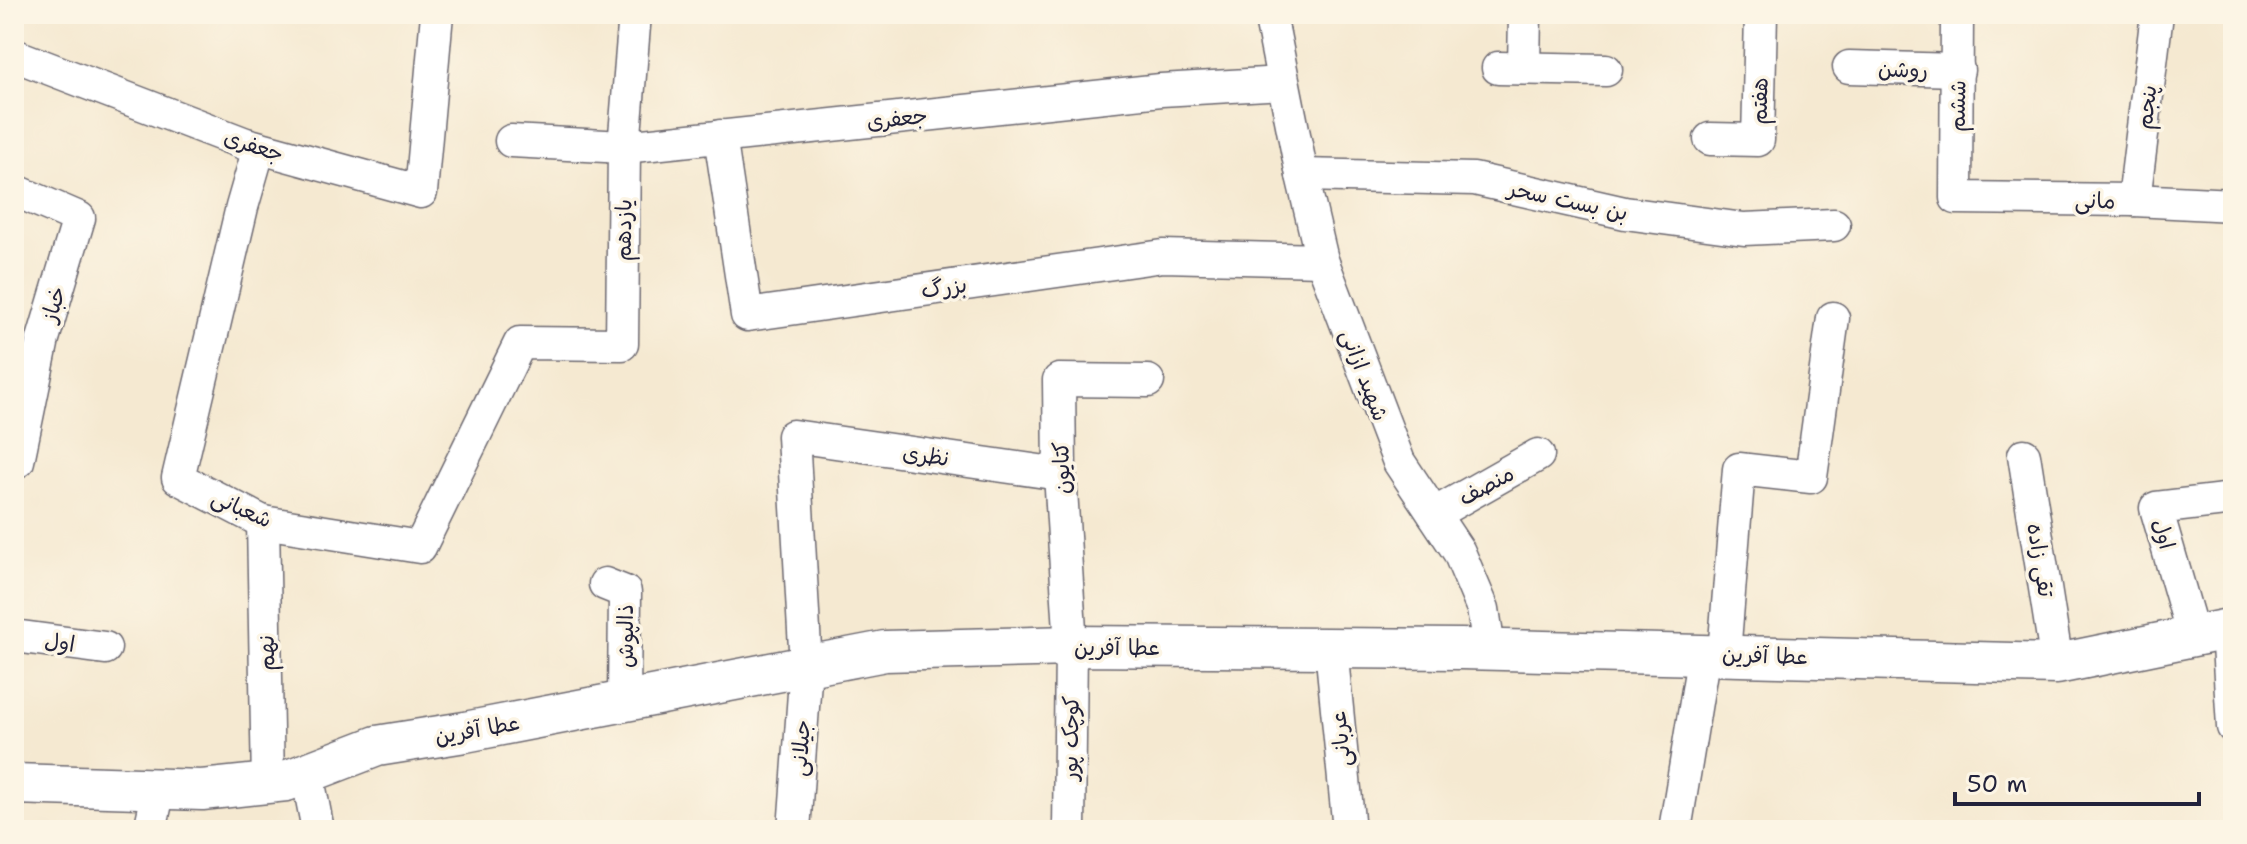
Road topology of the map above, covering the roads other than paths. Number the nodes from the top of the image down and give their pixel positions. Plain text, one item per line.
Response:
1 (437, 14) edge
2 (635, 14) edge
3 (1270, 14) edge
4 (1525, 14) edge
5 (1761, 14) edge
6 (1957, 14) edge
7 (2157, 14) edge
8 (14, 55) edge
9 (1849, 67) dead end
10 (1606, 70) dead end
11 (1958, 70) junction
12 (1283, 83) junction
13 (720, 136) junction
14 (1710, 139) dead end
15 (511, 141) dead end
16 (624, 147) junction
17 (259, 148) junction
18 (1302, 175) junction
19 (14, 190) edge
20 (1956, 198) joint
21 (2134, 200) junction
22 (2233, 205) edge
23 (1834, 225) dead end
24 (1322, 260) junction
25 (1833, 318) dead end
26 (520, 343) joint
27 (1148, 381) dead end
28 (1538, 455) dead end
29 (2024, 455) dead end
30 (18, 461) dead end
31 (1060, 474) junction
32 (2233, 499) edge
33 (1434, 514) junction
34 (263, 522) junction
35 (605, 584) dead end
36 (2218, 631) edge
37 (14, 636) edge
38 (1071, 646) junction
39 (105, 648) dead end
40 (1331, 648) junction
41 (1489, 649) junction
42 (1714, 654) junction
43 (2057, 664) junction
44 (806, 666) junction
45 (624, 702) junction
46 (2233, 727) edge
47 (307, 773) junction
48 (268, 783) junction
49 (14, 784) edge
50 (159, 789) junction
51 (150, 830) edge
52 (318, 830) edge
53 (794, 830) edge
54 (1069, 830) edge
55 (1349, 830) edge
56 (1675, 830) edge

1 - 17 street, جعفری
2 - 16 street, یازدهم
3 - 12 street, شهید ازانی
4 - 10 street
5 - 14 street, هفتم
6 - 11 street, ششم
7 - 21 street, پنجم
8 - 17 street, جعفری
9 - 11 street, روشن
11 - 20 street, ششم
12 - 13 street, جعفری
12 - 18 street, شهید ازانی
13 - 16 street, جعفری
13 - 24 street, بزرگ
15 - 16 street, جعفری
16 - 26 street, یازدهم
17 - 34 street, شعبانی
18 - 23 street, بن بست سحر
18 - 24 street, شهید ازانی
19 - 30 street, خباز
20 - 21 street, مانی
21 - 22 street, مانی
24 - 33 street, شهید ازانی
25 - 42 street
26 - 34 street, شعبانی
27 - 31 street, کتایون
28 - 33 street, منصف
29 - 43 street, تقی زاده
31 - 38 street, کتایون
31 - 44 street, نظری
32 - 36 street, اول
33 - 41 street, شهید ازانی
34 - 48 street, نهم
35 - 45 street, ذالپوش
36 - 43 street, عطا آفرین
36 - 46 street
37 - 39 street, اول
38 - 40 street, عطا آفرین
38 - 44 street, عطا آفرین
38 - 54 street, کوچک پور
40 - 41 street, عطا آفرین
40 - 55 street, عربانی
41 - 42 street, عطا آفرین
42 - 43 street, عطا آفرین
42 - 56 street
44 - 45 street, عطا آفرین
44 - 53 street, جیلانی
45 - 47 street, عطا آفرین
47 - 48 street, عطا آفرین
47 - 52 street
48 - 50 street, عطا آفرین
49 - 50 street, عطا آفرین
50 - 51 street

